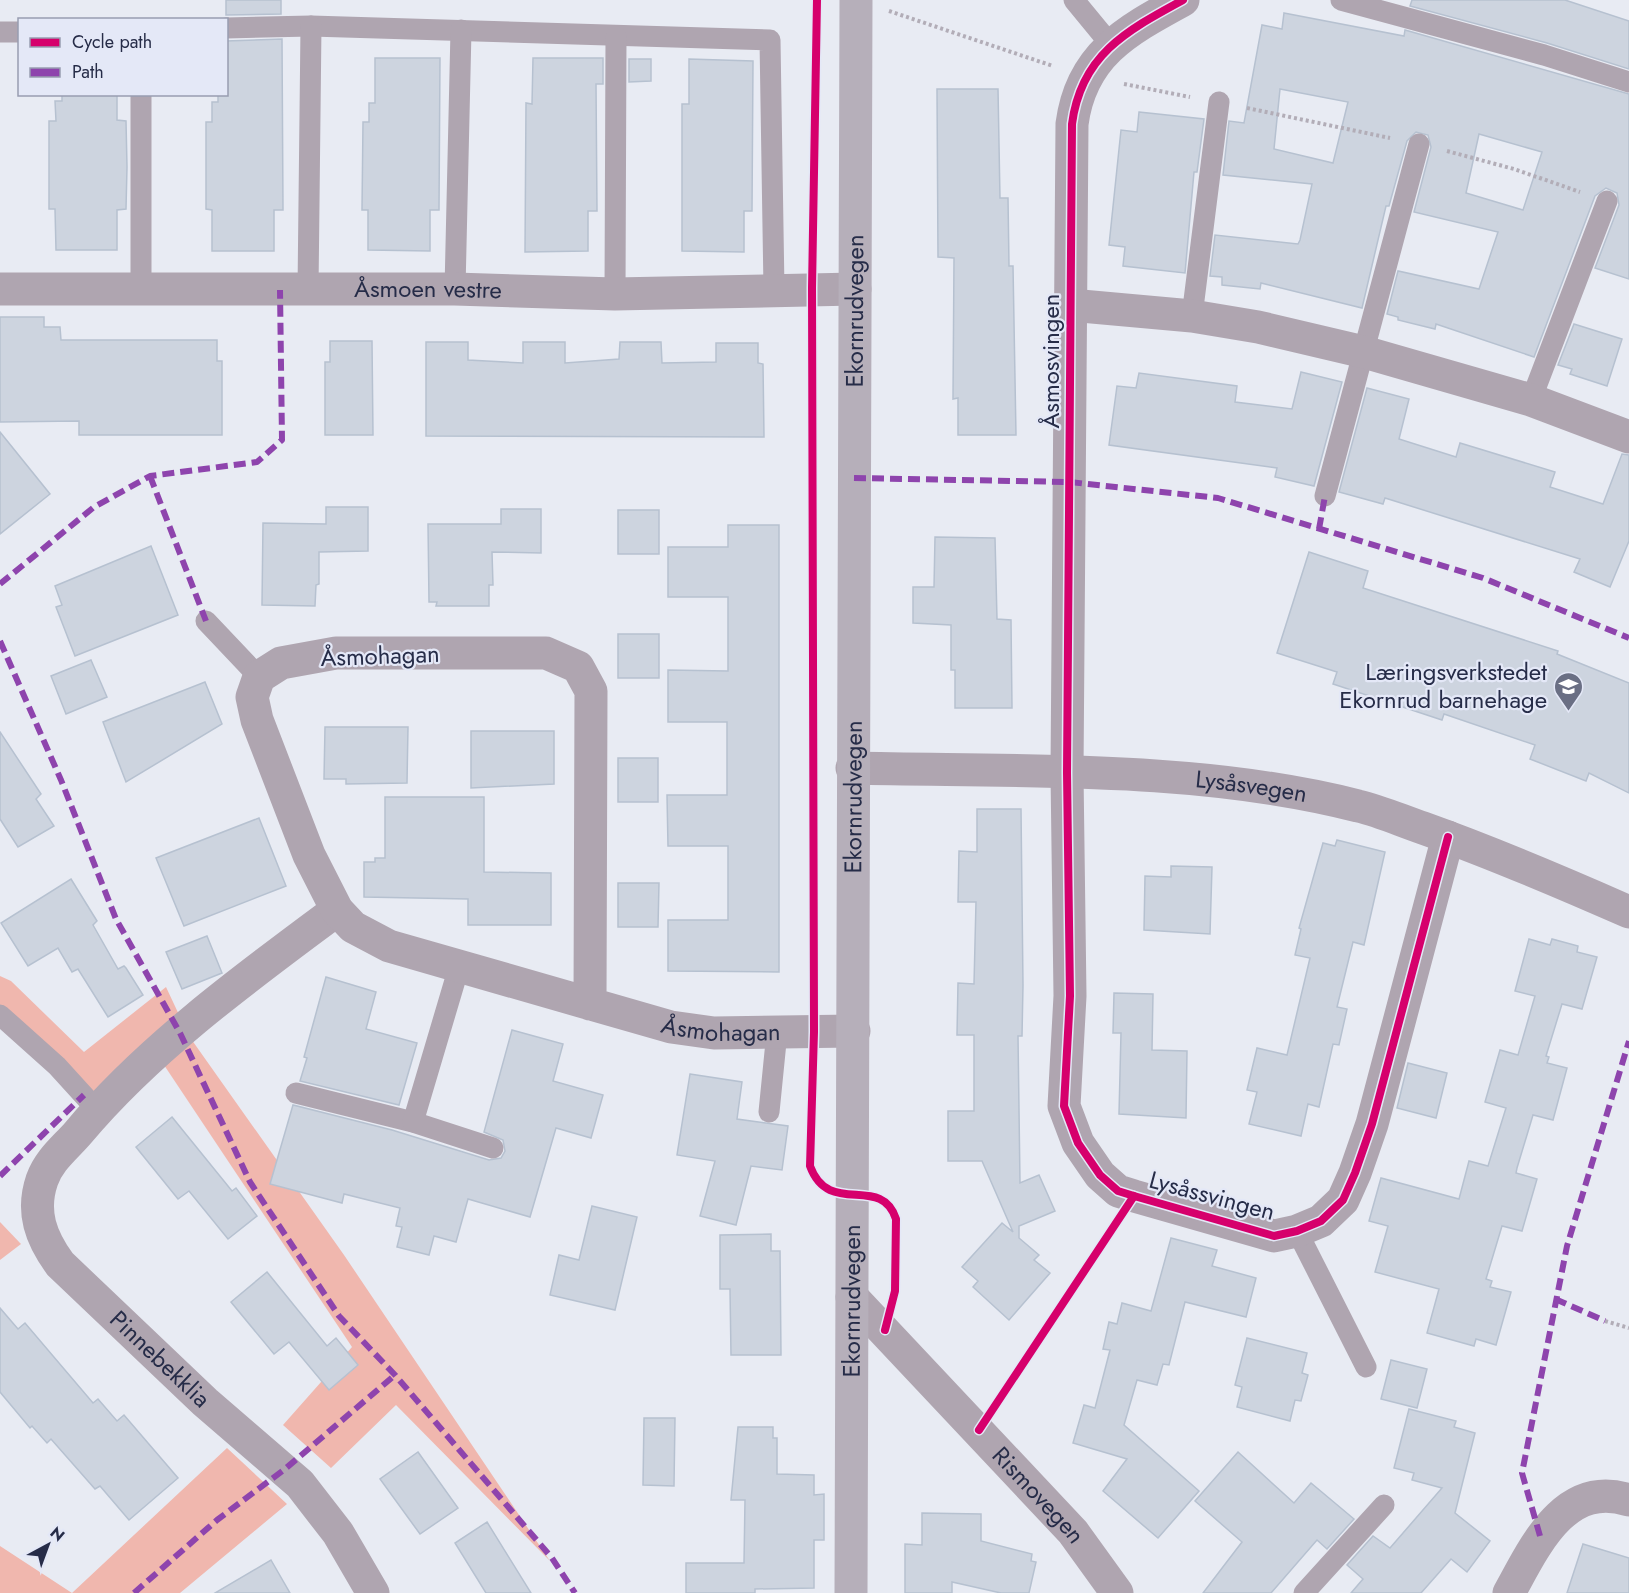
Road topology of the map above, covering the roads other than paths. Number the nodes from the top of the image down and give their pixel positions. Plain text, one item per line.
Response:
1 (1074, 0) edge
2 (1183, 0) edge
3 (1341, 0) edge
4 (856, 2) edge
5 (311, 26) junction
6 (228, 28) edge
7 (461, 30) junction
8 (0, 32) edge
9 (18, 32) edge
10 (616, 37) junction
11 (1111, 45) junction
12 (1629, 82) edge
13 (141, 96) edge
14 (1219, 102) road end
15 (1419, 144) road end
16 (1606, 201) road end
17 (0, 289) edge
18 (455, 289) junction
19 (855, 289) junction
20 (141, 290) junction
21 (308, 290) junction
22 (774, 290) junction
23 (615, 294) junction
24 (1070, 305) junction
25 (1192, 316) junction
26 (1364, 352) junction
27 (1531, 400) junction
28 (1629, 437) edge
29 (1325, 496) dead end
30 (206, 621) dead end
31 (259, 677) junction
32 (852, 768) junction
33 (1067, 773) junction
34 (1448, 837) junction
35 (337, 910) junction
36 (1629, 912) edge
37 (459, 967) junction
38 (590, 1004) junction
39 (0, 1015) edge
40 (854, 1031) junction
41 (777, 1032) junction
42 (296, 1092) dead end
43 (97, 1110) junction
44 (769, 1112) dead end
45 (413, 1122) junction
46 (493, 1148) dead end
47 (1297, 1231) junction
48 (852, 1298) junction
49 (1366, 1367) dead end
50 (1629, 1500) edge
51 (1384, 1505) dead end
52 (373, 1593) edge
53 (851, 1593) edge
54 (1117, 1593) edge
55 (1304, 1593) edge
56 (1509, 1593) edge

1 - 11 lane
2 - 11 street, Åsmosvingen
3 - 12 lane
4 - 19 main road, Ekornrudvegen
5 - 6 lane
5 - 7 lane
5 - 21 lane
7 - 10 lane
7 - 18 lane
8 - 9 lane
10 - 22 lane
10 - 23 lane
11 - 24 street, Åsmosvingen
13 - 20 lane
14 - 25 lane
15 - 26 lane
16 - 27 lane
17 - 20 street, Åsmoen vestre
18 - 21 street, Åsmoen vestre
18 - 23 street, Åsmoen vestre
19 - 22 street, Åsmoen vestre
19 - 32 main road, Ekornrudvegen
20 - 21 street, Åsmoen vestre
22 - 23 street, Åsmoen vestre
24 - 25 street, Åsmosvingen
24 - 33 street, Åsmosvingen
25 - 26 street, Åsmosvingen
26 - 27 street, Åsmosvingen
26 - 29 lane
27 - 28 street, Åsmosvingen
30 - 31 lane
31 - 35 street, Åsmohagan
31 - 38 street, Åsmohagan
32 - 33 street, Lysåsvegen
32 - 40 main road, Ekornrudvegen
33 - 34 street, Lysåsvegen
33 - 47 street, Lysåssvingen
34 - 36 street, Lysåsvegen
34 - 47 street, Lysåssvingen
35 - 37 street, Åsmohagan
35 - 43 street, Pinnebekklia
37 - 38 street, Åsmohagan
37 - 45 lane
38 - 41 street, Åsmohagan
39 - 43 lane
40 - 41 street, Åsmohagan
40 - 48 main road, Ekornrudvegen
41 - 44 lane
42 - 45 lane
43 - 52 street, Pinnebekklia
45 - 46 lane
47 - 49 lane
48 - 53 main road, Ekornrudvegen
48 - 54 street, Rismovegen
50 - 56 street
51 - 55 lane

